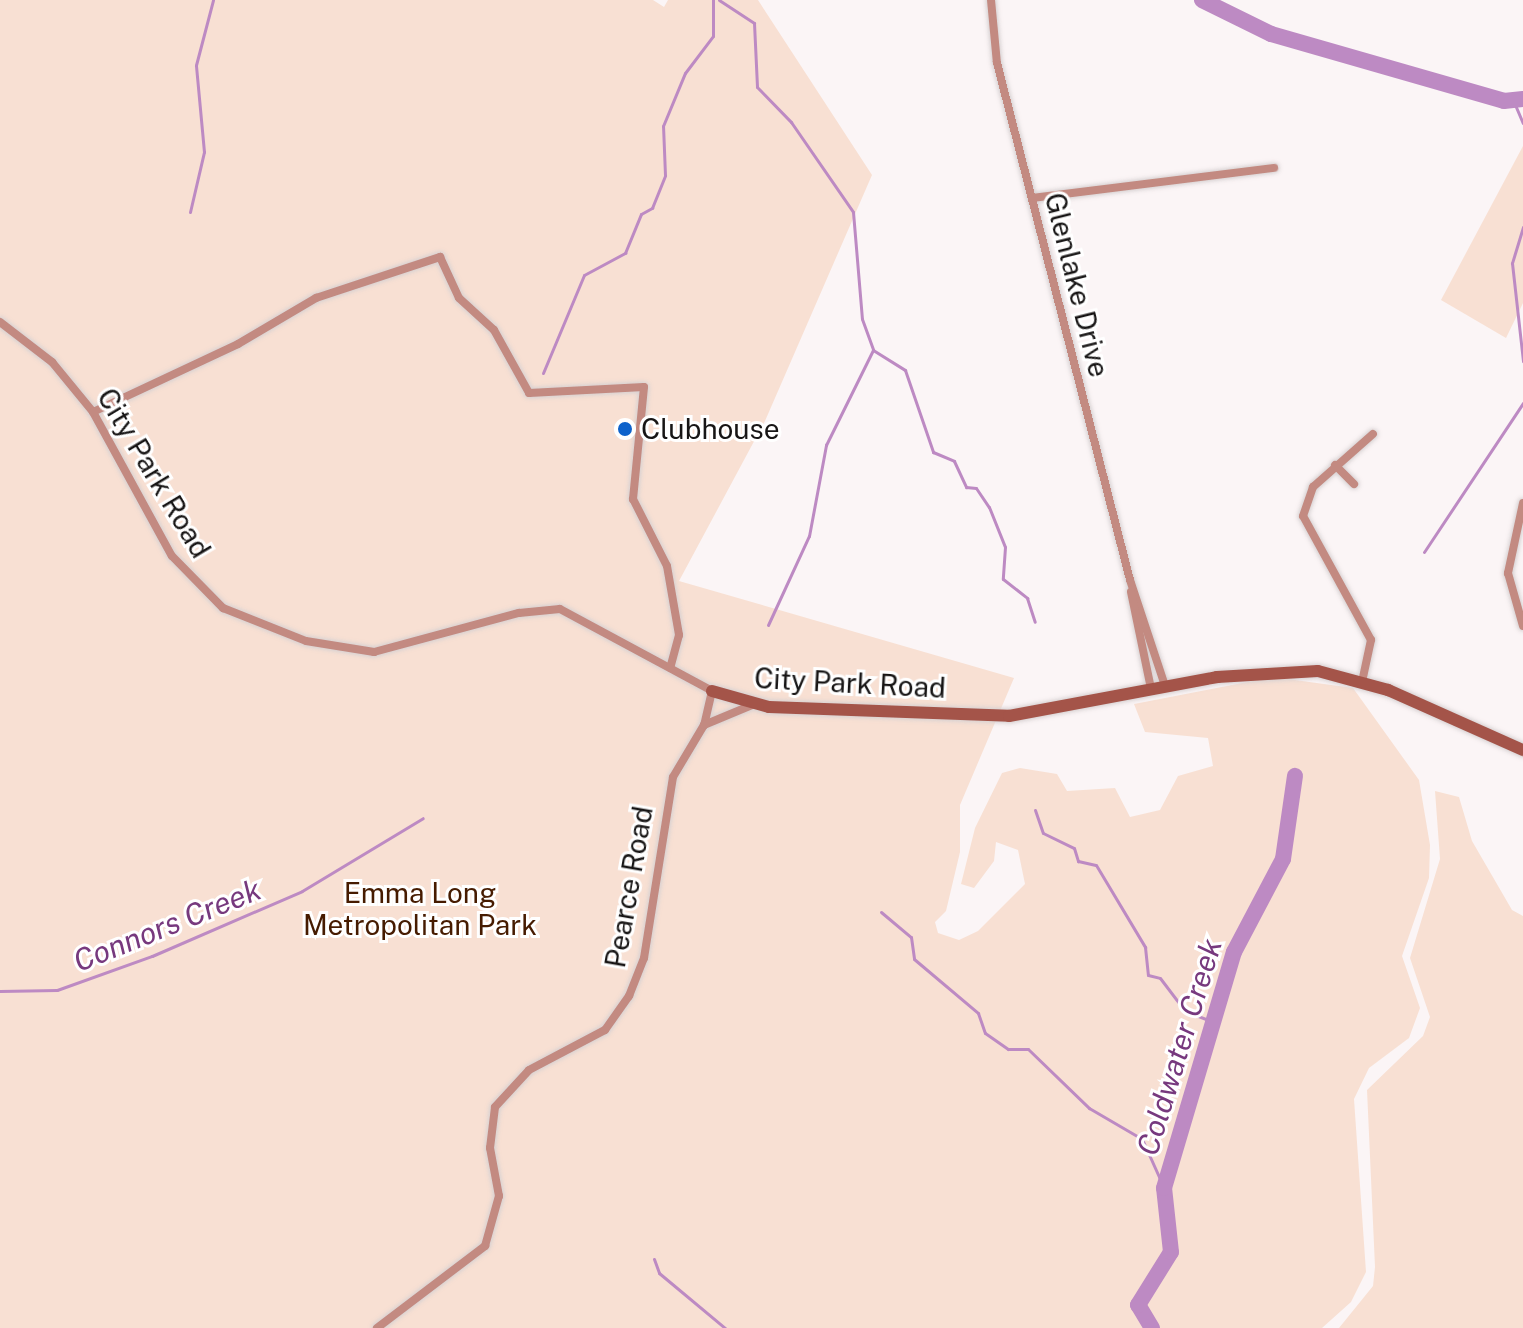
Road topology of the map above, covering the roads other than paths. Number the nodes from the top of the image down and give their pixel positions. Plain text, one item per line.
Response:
1 (991, 0) edge
2 (1274, 168) dead end
3 (1032, 198) junction
4 (0, 322) edge
5 (93, 412) junction
6 (1373, 434) dead end
7 (1335, 465) junction
8 (1354, 484) dead end
9 (1523, 503) edge
10 (1130, 580) junction
11 (1523, 626) edge
12 (670, 668) junction
13 (1362, 682) junction
14 (1165, 686) junction
15 (1151, 689) junction
16 (712, 691) junction
17 (752, 705) junction
18 (704, 725) junction
19 (1523, 750) edge
20 (377, 1328) edge

1 - 3 street, Glenlake Drive
2 - 3 street
3 - 10 street, Glenlake Drive
4 - 5 street, City Park Road
5 - 12 street, City Park Road
5 - 12 street
6 - 7 street
7 - 8 street
7 - 13 street
9 - 11 street
10 - 14 street, Glenlake Drive
10 - 15 street, Glenlake Drive
12 - 16 street, City Park Road
13 - 14 street, City Park Road
13 - 19 street, City Park Road
14 - 15 street, City Park Road
15 - 17 street, City Park Road
16 - 17 street, City Park Road
16 - 18 street, Pearce Road
17 - 18 street
18 - 20 street, Pearce Road

